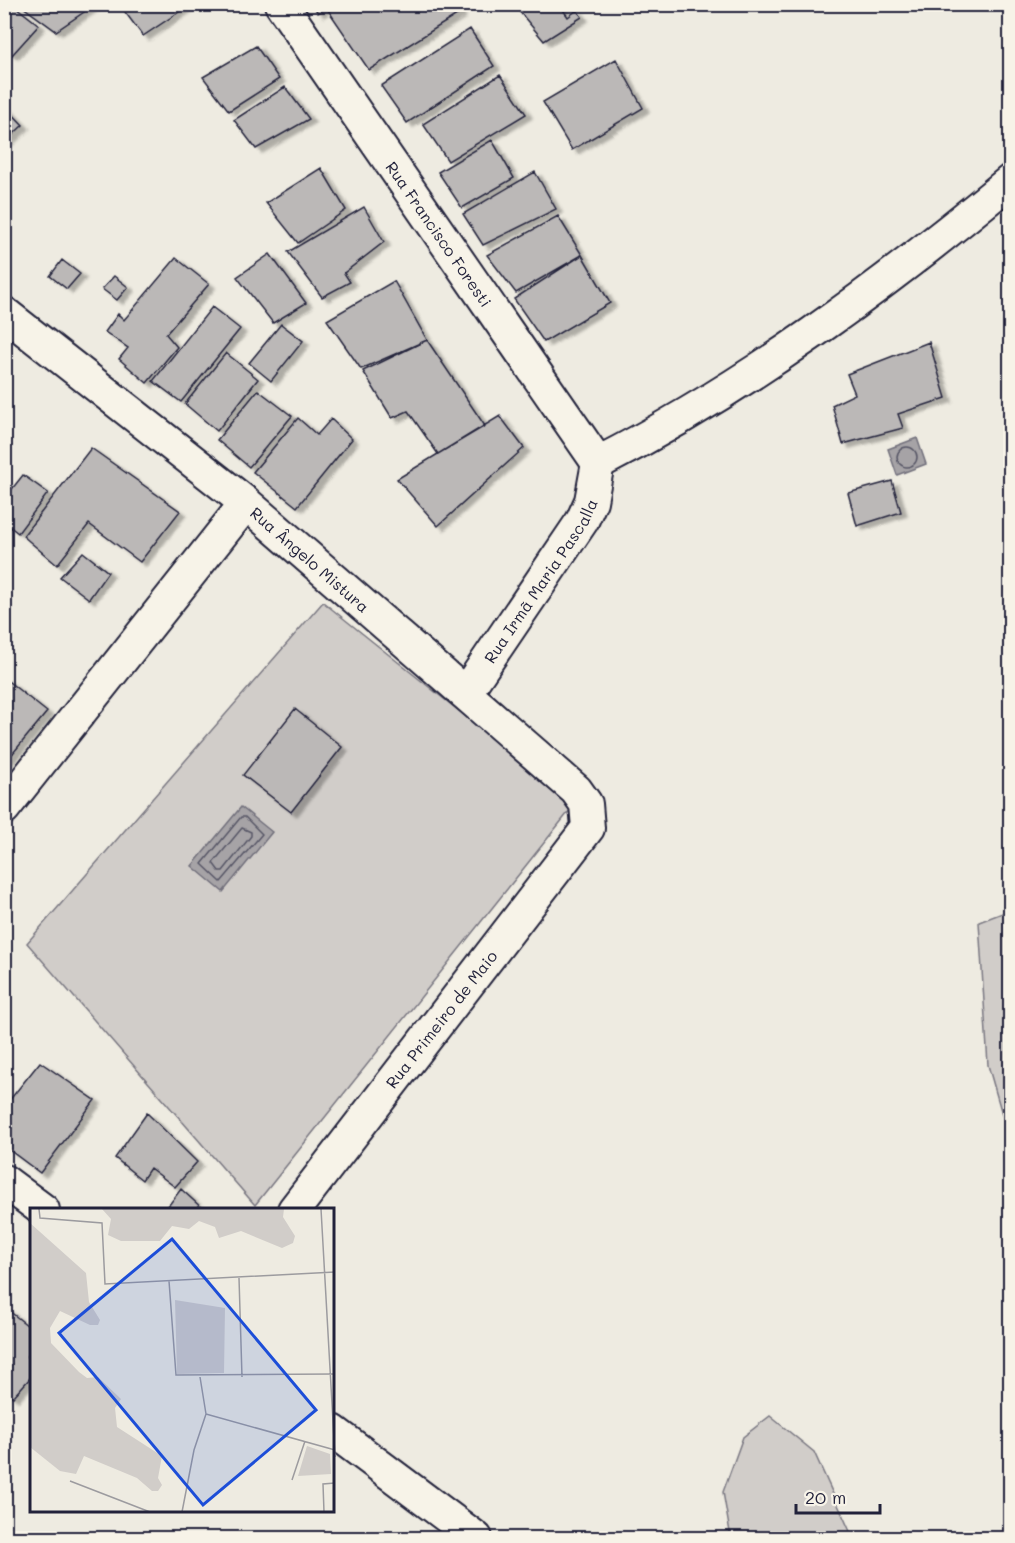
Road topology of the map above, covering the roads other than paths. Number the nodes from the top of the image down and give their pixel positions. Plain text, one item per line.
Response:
1 (282, 4) edge
2 (1011, 181) edge
3 (4, 313) edge
4 (598, 463) junction
5 (246, 503) junction
6 (466, 692) junction
7 (4, 808) edge
8 (588, 828) joint
9 (4, 1181) edge
10 (40, 1208) edge
11 (296, 1208) edge
12 (334, 1432) edge
13 (476, 1539) edge

1 - 4 street, Rua Francisco Foresti
2 - 4 street
3 - 5 street, Rua Ângelo Mistura
4 - 6 street, Rua Irmã Maria Pascalla
5 - 6 street, Rua Ângelo Mistura
5 - 7 street
6 - 8 street, Rua Ângelo Mistura
8 - 11 street, Rua Primeiro de Maio
9 - 10 street
12 - 13 street

